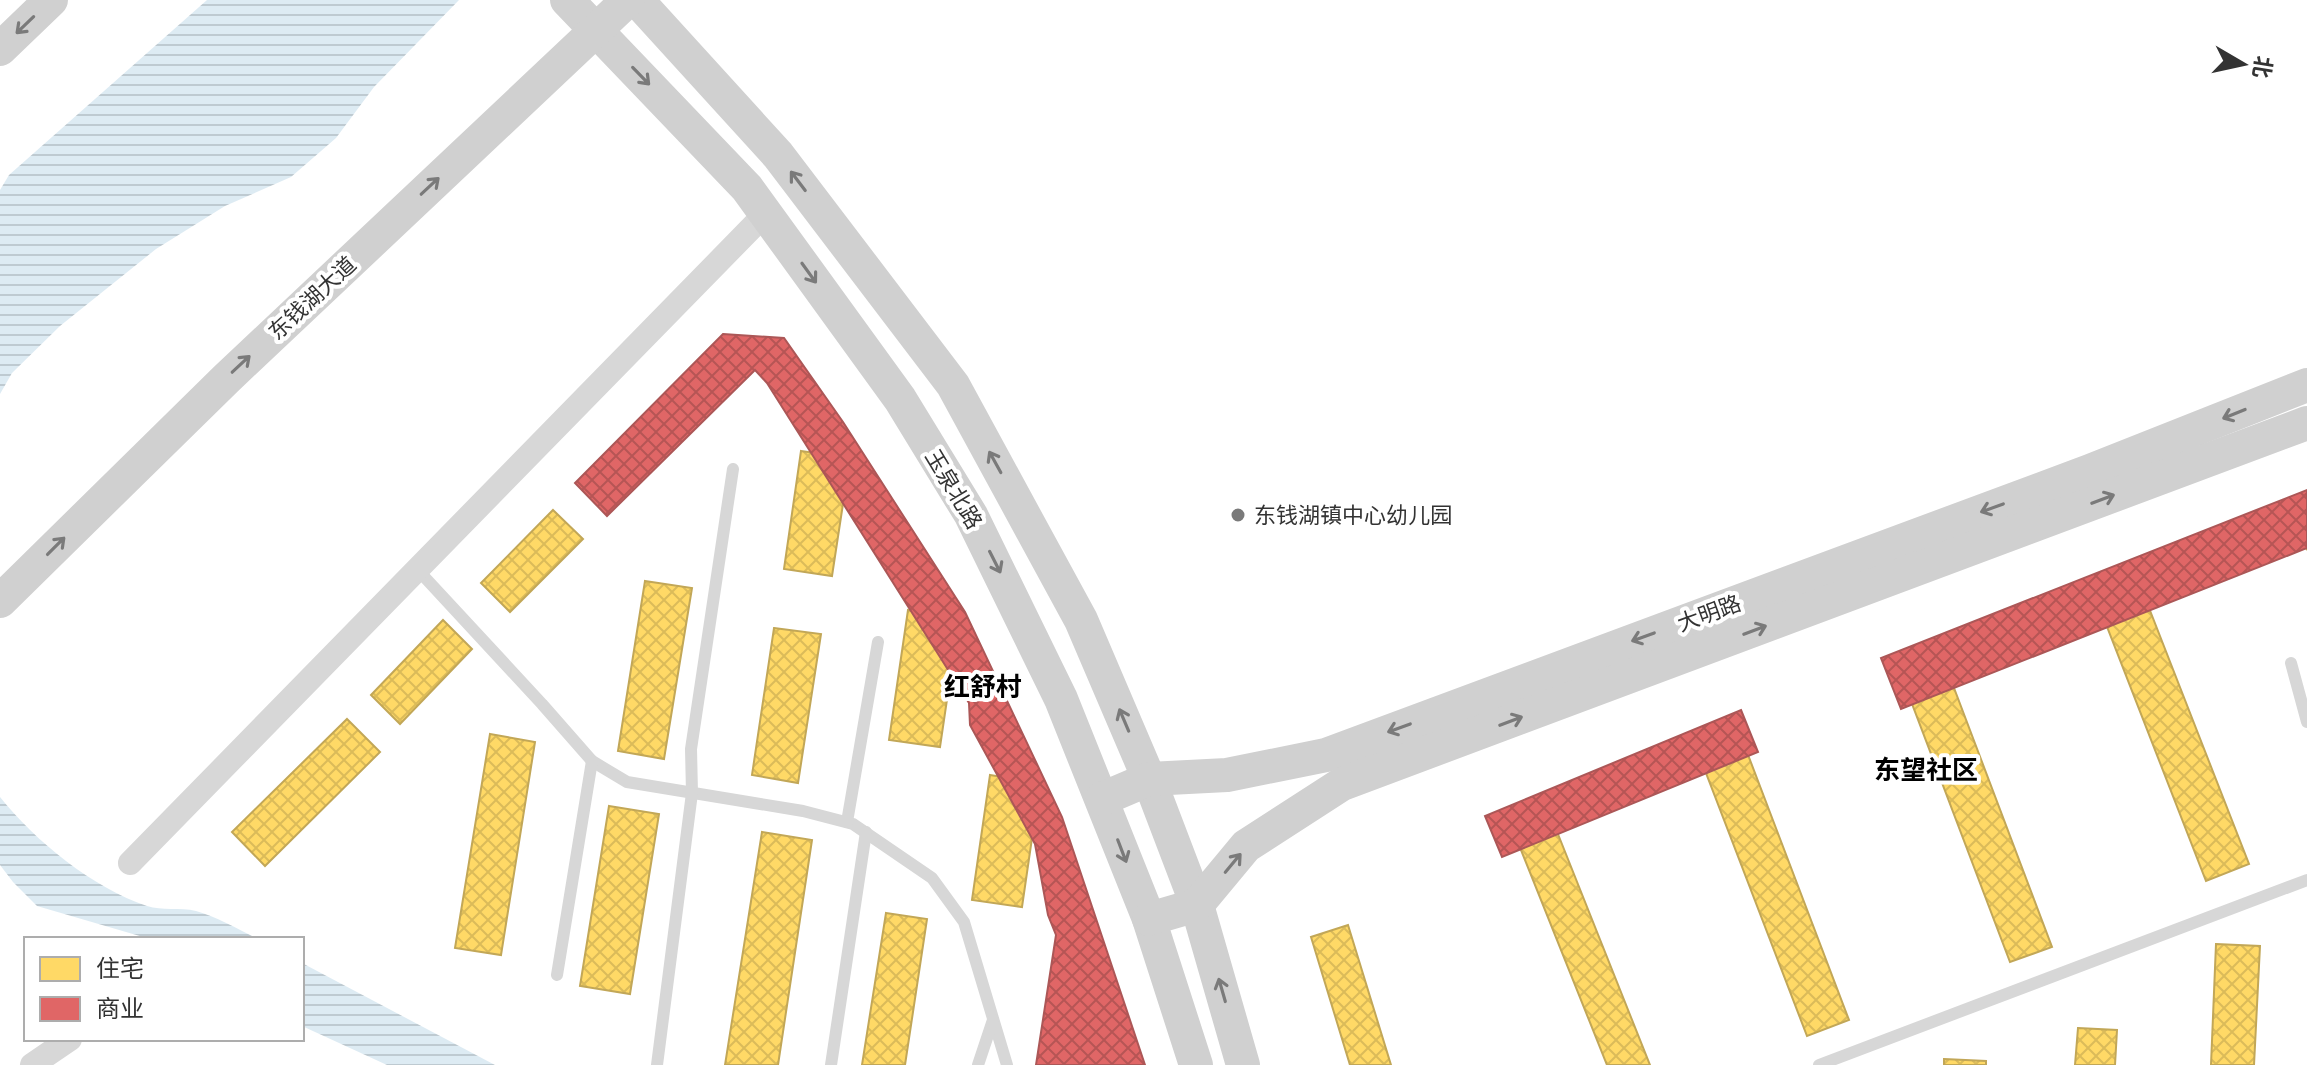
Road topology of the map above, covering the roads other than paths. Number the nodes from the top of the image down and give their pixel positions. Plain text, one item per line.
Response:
1 (51, 0) edge
2 (567, 0) edge
3 (628, 0) edge
4 (637, 0) edge
5 (597, 29) junction
6 (0, 49) edge
7 (766, 213) junction
8 (2307, 385) edge
9 (2307, 423) edge
10 (733, 469) dead end
11 (417, 569) junction
12 (0, 601) edge
13 (878, 642) dead end
14 (2291, 663) dead end
15 (2307, 722) edge
16 (592, 761) junction
17 (1149, 779) junction
18 (692, 793) junction
19 (1102, 799) junction
20 (847, 822) junction
21 (866, 832) junction
22 (130, 863) dead end
23 (2307, 880) edge
24 (1197, 905) junction
25 (1149, 919) junction
26 (557, 975) dead end
27 (993, 1020) junction
28 (67, 1041) edge
29 (32, 1065) edge
30 (657, 1065) edge
31 (831, 1065) edge
32 (978, 1065) edge
33 (1007, 1065) edge
34 (1196, 1065) edge
35 (1243, 1065) edge
36 (1819, 1065) edge

1 -> 6 street
2 - 5 street, 玉泉北路
3 - 5 street, 东钱湖大道
17 -> 4 street
5 -> 7 street, 玉泉北路
12 -> 5 street, 东钱湖大道
7 - 11 street
7 -> 19 street, 玉泉北路
8 -> 17 street, 大明路
24 -> 9 street, 大明路
10 - 18 lane
11 - 16 lane
11 - 22 street
13 - 20 lane
14 - 15 lane
16 - 18 lane
16 - 26 lane
17 - 19 street, 大明路
17 - 24 street
18 - 20 lane
18 - 30 lane
19 -> 25 street, 玉泉北路
20 - 21 lane
21 - 27 lane
21 - 31 lane
23 - 36 lane
24 - 25 street
35 -> 24 street
25 - 34 street, 玉泉北路
27 - 32 lane
27 - 33 lane
28 - 29 street

